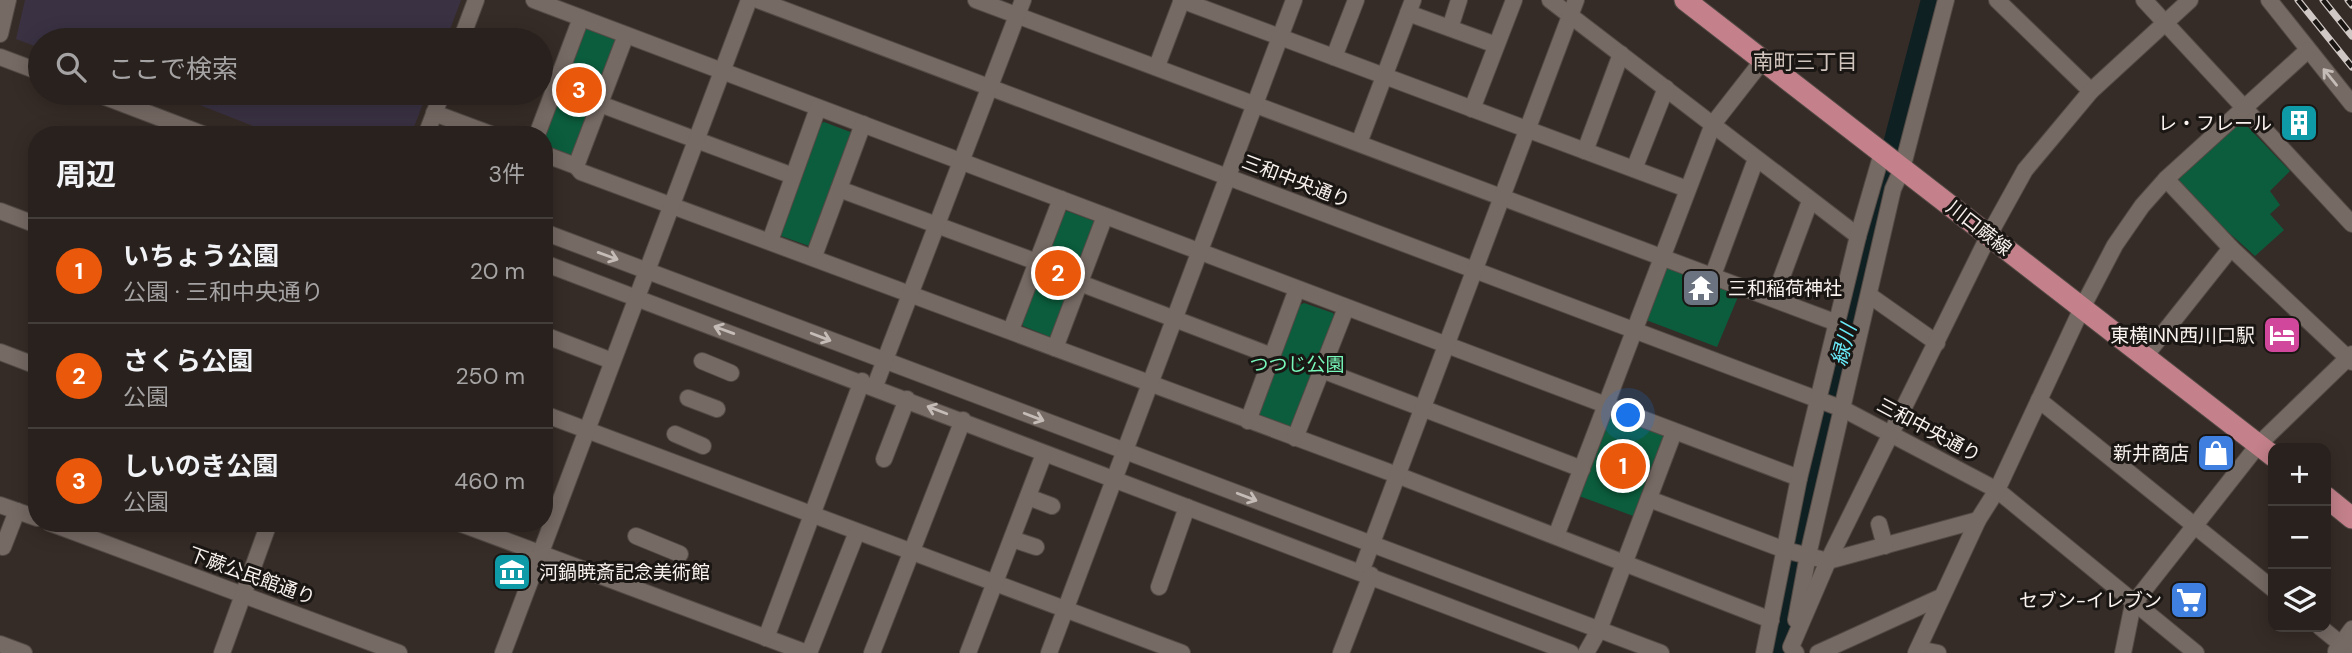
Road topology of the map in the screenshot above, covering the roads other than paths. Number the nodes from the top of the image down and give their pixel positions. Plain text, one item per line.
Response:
1 (8, 0) edge
2 (476, 0) edge
3 (534, 0) edge
4 (749, 0) edge
5 (758, 0) edge
6 (975, 0) edge
7 (1023, 0) edge
8 (1181, 0) edge
9 (1294, 0) edge
10 (1356, 0) edge
11 (1459, 0) edge
12 (1514, 0) edge
13 (1550, 0) edge
14 (1947, 0) edge
15 (1997, 0) edge
16 (2144, 0) edge
17 (2190, 0) edge
18 (2269, 0) edge
19 (1692, 2) edge
20 (1411, 6) edge
21 (1573, 8) edge
22 (1017, 16) junction
23 (581, 18) junction
24 (2166, 23) junction
25 (466, 28) edge
26 (1450, 28) junction
27 (0, 34) edge
28 (626, 35) junction
29 (1280, 37) junction
30 (1496, 45) junction
31 (2308, 50) junction
32 (1621, 54) junction
33 (0, 57) edge
34 (1334, 57) junction
35 (1763, 60) junction
36 (1157, 66) junction
37 (28, 68) edge
38 (722, 71) junction
39 (1384, 76) junction
40 (553, 80) edge
41 (557, 81) junction
42 (990, 88) junction
43 (1666, 88) junction
44 (2091, 91) junction
45 (553, 92) edge
46 (600, 104) junction
47 (1256, 104) junction
48 (2352, 104) edge
49 (126, 105) edge
50 (437, 105) edge
51 (548, 105) edge
52 (2244, 107) junction
53 (818, 108) junction
54 (1472, 109) junction
55 (434, 113) junction
56 (863, 124) junction
57 (1713, 124) junction
58 (181, 126) edge
59 (429, 126) edge
60 (468, 126) edge
61 (540, 126) edge
62 (1527, 130) junction
63 (697, 139) junction
64 (1359, 143) junction
65 (1585, 151) junction
66 (553, 157) edge
67 (1756, 159) junction
68 (1892, 161) junction
69 (961, 162) junction
70 (576, 166) junction
71 (1634, 169) junction
72 (793, 176) junction
73 (1228, 178) junction
74 (2166, 179) junction
75 (839, 189) junction
76 (1687, 189) junction
77 (1502, 197) junction
78 (1061, 199) junction
79 (1810, 201) junction
80 (673, 205) junction
81 (0, 211) edge
82 (1105, 216) junction
83 (28, 222) edge
84 (2352, 223) edge
85 (937, 226) junction
86 (553, 235) edge
87 (1989, 235) junction
88 (1858, 236) junction
89 (770, 241) junction
90 (2231, 248) junction
91 (1200, 252) junction
92 (814, 257) junction
93 (1662, 257) junction
94 (1037, 262) junction
95 (553, 265) edge
96 (1474, 270) junction
97 (649, 271) junction
98 (1713, 275) junction
99 (1080, 283) junction
100 (1297, 289) junction
101 (911, 294) junction
102 (1869, 295) junction
103 (637, 298) junction
104 (1774, 298) junction
105 (1346, 308) junction
106 (2082, 308) junction
107 (1174, 320) junction
108 (1837, 323) junction
109 (1011, 330) junction
110 (1634, 331) junction
111 (553, 338) edge
112 (1937, 343) junction
113 (1446, 345) junction
114 (1055, 348) junction
115 (0, 352) edge
116 (2146, 355) junction
117 (1272, 356) junction
118 (2351, 358) edge
119 (612, 361) junction
120 (702, 362) dead end
121 (885, 362) junction
122 (28, 363) edge
123 (1322, 370) junction
124 (731, 373) dead end
125 (869, 384) junction
126 (1150, 385) junction
127 (688, 398) dead end
128 (907, 399) junction
129 (2039, 400) junction
130 (1819, 401) junction
131 (1607, 406) junction
132 (1842, 408) junction
133 (717, 409) dead end
134 (1422, 409) junction
135 (553, 417) edge
136 (963, 420) junction
137 (1248, 421) junction
138 (586, 430) junction
139 (1674, 432) junction
140 (675, 434) dead end
141 (1892, 435) junction
142 (1295, 438) junction
143 (703, 446) dead end
144 (2266, 450) edge
145 (1125, 451) junction
146 (1044, 454) junction
147 (884, 459) dead end
148 (1582, 469) junction
149 (1397, 475) junction
150 (1799, 478) junction
151 (1114, 480) junction
152 (1997, 490) junction
153 (1028, 497) junction
154 (1649, 499) junction
155 (2331, 501) edge
156 (0, 505) edge
157 (1052, 506) dead end
158 (1187, 507) junction
159 (17, 511) junction
160 (813, 514) junction
161 (28, 515) edge
162 (553, 518) edge
163 (2352, 518) edge
164 (1978, 520) junction
165 (1879, 524) dead end
166 (2195, 524) junction
167 (74, 532) edge
168 (266, 532) edge
169 (491, 532) edge
170 (548, 532) edge
171 (857, 532) junction
172 (636, 536) dead end
173 (1556, 536) junction
174 (1012, 538) junction
175 (1372, 545) junction
176 (1885, 546) junction
177 (3, 547) dead end
178 (1035, 547) dead end
179 (1785, 550) junction
180 (540, 553) junction
181 (912, 553) junction
182 (680, 554) dead end
183 (1808, 555) junction
184 (1828, 561) junction
185 (1625, 563) junction
186 (1366, 573) junction
187 (995, 583) junction
188 (2268, 585) edge
189 (1159, 587) dead end
190 (242, 595) junction
191 (1941, 597) junction
192 (2133, 604) junction
193 (1065, 610) junction
194 (1771, 620) junction
195 (2352, 629) edge
196 (1599, 630) junction
197 (2325, 632) edge
198 (0, 644) edge
199 (774, 645) edge
200 (2343, 650) edge
201 (1792, 651) edge
202 (1917, 651) edge
203 (24, 653) edge
204 (222, 653) edge
205 (399, 653) edge
206 (503, 653) edge
207 (808, 653) edge
208 (872, 653) edge
209 (968, 653) edge
210 (1049, 653) edge
211 (1182, 653) edge
212 (1341, 653) edge
213 (1571, 653) edge
214 (1586, 653) edge
215 (1661, 653) edge
216 (1764, 653) edge
217 (1818, 653) edge
218 (1938, 653) edge
219 (2123, 653) edge
220 (2196, 653) edge

1 - 27 street
2 - 25 street
3 - 23 street
4 - 38 street
5 - 42 street, 三和中央通り
6 - 22 street
7 - 22 street
8 - 29 street
8 - 36 street
9 - 29 street
10 - 34 street
11 - 26 street
12 - 30 street
13 - 21 street
14 - 68 street
15 - 44 street
16 - 24 street
17 - 24 street
18 - 31 street
19 - 35 main road, 川口蕨線
20 - 26 street
20 - 39 street
21 - 32 street
21 - 62 street
22 - 36 street
22 - 42 street
23 - 28 street
23 - 41 street
24 - 44 street
24 - 52 street
26 - 30 street
28 - 38 street
28 - 46 street
29 - 34 street
29 - 47 street
30 - 54 street
48 -> 31 street
31 - 52 street
32 - 43 street
32 - 65 street
33 - 37 street
34 - 39 street
35 - 57 street
35 - 68 main road, 川口蕨線
36 - 47 street
38 - 53 street
38 - 63 street
39 - 54 street
39 - 64 street
40 - 41 street
41 - 45 street
42 - 69 street
42 - 73 street, 三和中央通り
43 - 57 street
43 - 71 street
44 - 87 street
46 - 63 street
46 - 70 street
47 - 64 street
47 - 73 street
49 - 58 street
50 - 55 street
51 - 61 street
52 - 74 street
52 - 84 street
53 - 56 street
53 - 72 street
54 - 62 street
55 - 59 street
55 - 60 street
56 - 69 street
56 - 75 street
57 - 67 street
57 - 76 street
62 - 65 street
62 - 77 street
63 - 72 street
63 - 80 street
64 - 77 street
65 - 71 street
66 - 70 street
67 - 79 street
67 - 98 street
68 - 87 main road, 川口蕨線
68 - 88 street
68 - 102 street
69 - 78 street
69 - 85 street
70 - 80 street
71 - 76 street
72 - 89 street
73 - 91 street
73 - 96 street, 三和中央通り
74 - 90 street
74 - 106 street
75 - 85 street
75 - 92 street
76 - 93 street
77 - 93 street
77 - 96 street
78 - 82 street
78 - 94 street
79 - 88 street
79 - 104 street
80 - 89 street
80 - 97 street
81 - 83 street
82 - 91 street
82 - 99 street
85 - 94 street
85 - 101 street
86 -> 97 street
87 - 106 main road, 川口蕨線
87 - 112 street
88 - 108 street
89 - 92 street
90 - 116 street
90 - 118 street
91 - 100 street
91 - 107 street
92 - 101 street
93 - 98 street
93 - 110 street
94 - 109 street
95 - 103 street
96 - 110 street, 三和中央通り
96 - 113 street
97 - 103 street
97 -> 121 street
98 - 104 street
99 - 107 street
99 - 114 street
100 - 105 street
100 - 117 street
101 - 109 street
101 - 121 street
102 - 112 street
102 - 132 street
103 - 119 street
125 -> 103 street
104 - 108 street
105 - 113 street
105 - 123 street
106 - 116 main road, 川口蕨線
106 - 129 street
107 - 117 street
107 - 126 street
108 - 130 street
109 - 114 street
110 - 130 street, 三和中央通り
110 - 131 street
111 - 119 street
112 - 141 street
113 - 131 street
113 - 134 street
114 - 126 street
115 - 122 street
116 - 144 main road, 川口蕨線
117 - 137 street
118 - 144 street
119 - 138 street
120 - 124 street
121 - 125 street
121 -> 145 street
123 - 134 street
123 - 142 street
125 - 128 street
125 - 160 street
126 - 137 street
126 - 145 street
127 - 133 street
136 -> 128 street
128 - 147 street
129 - 152 street
129 - 166 street
130 - 132 street, 三和中央通り
130 - 150 street
131 - 139 street
131 - 148 street
132 - 141 street, 三和中央通り
132 - 183 street
134 - 148 street
134 - 149 street
135 - 138 street
136 - 146 street
136 - 181 street
137 - 142 street
138 - 160 street
138 - 162 street
139 - 150 street
139 - 154 street
140 - 143 street
141 - 152 street, 三和中央通り
141 - 184 street
142 - 149 street
144 - 166 street
145 - 151 street
145 -> 175 street
146 - 151 street
146 - 153 street
148 - 173 street
149 - 173 street
149 - 175 street
150 - 179 street
151 - 158 street
151 - 193 street
152 - 164 street
152 - 192 street, 三和中央通り
153 - 157 street
153 - 174 street
154 - 179 street
154 - 185 street
155 - 163 main road
156 - 159 street
158 - 186 street
158 - 189 street
159 - 161 street
159 - 177 street
160 - 171 street
160 - 199 street
164 - 176 street
164 - 191 street
165 - 176 street
166 - 188 street
166 - 192 street
167 - 190 street, 下蕨公民館通り
168 - 190 street
169 - 180 street
170 - 180 street
171 - 181 street
171 - 207 street
172 - 182 street
173 - 185 street
174 - 178 street
174 - 187 street
175 - 186 street
175 - 196 street
176 - 184 street
179 - 183 street
179 - 194 street
180 - 199 street
180 - 206 street
181 - 187 street
181 - 208 street
183 - 184 street
183 - 201 street
184 - 201 street
185 - 194 street
185 - 196 street
186 - 212 street
186 - 213 street
187 - 193 street
187 - 209 street
190 - 204 street
190 - 205 street, 下蕨公民館通り
191 - 202 street
191 - 217 street
192 - 219 street
192 - 220 street, 三和中央通り
193 - 210 street
193 - 211 street
194 - 216 street
195 - 200 street
196 - 214 street
196 - 215 street
197 - 200 street
198 - 203 street
199 - 207 street
202 - 218 street

